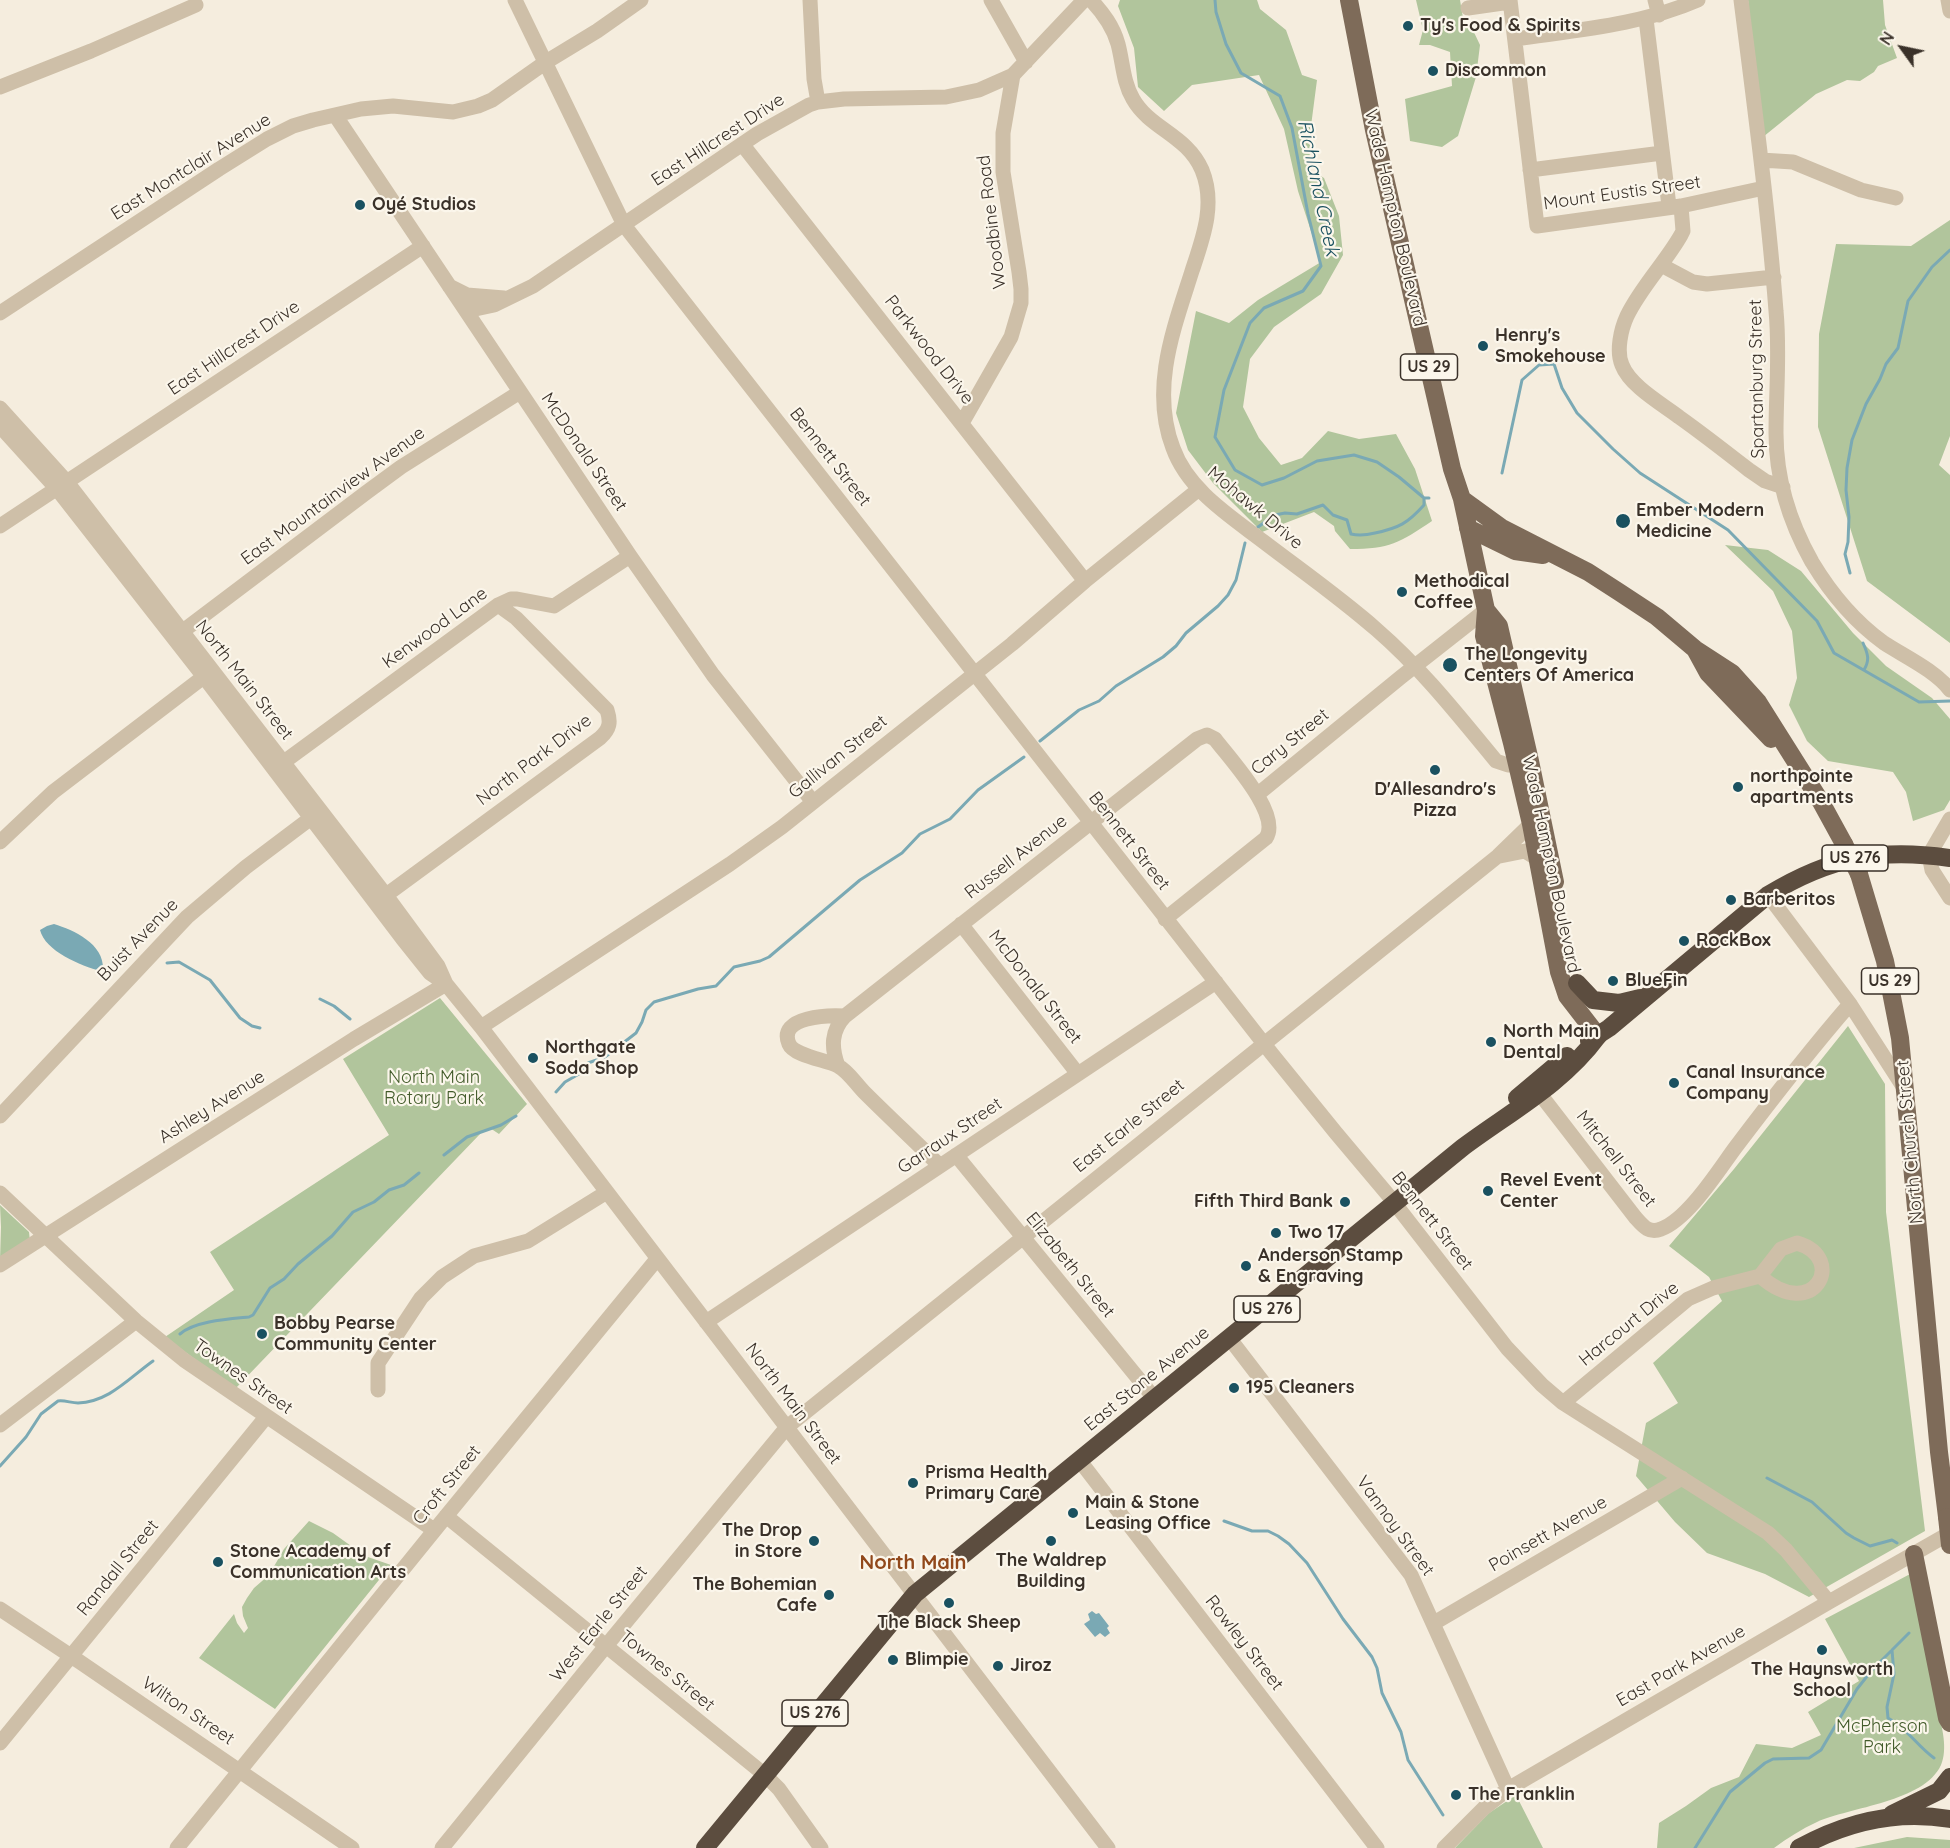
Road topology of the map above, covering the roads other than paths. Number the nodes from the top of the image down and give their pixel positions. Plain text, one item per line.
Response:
1 (515, 0) edge
2 (641, 0) edge
3 (810, 0) edge
4 (991, 0) edge
5 (1084, 0) edge
6 (1091, 0) edge
7 (1348, 0) edge
8 (1698, 0) edge
9 (1742, 0) edge
10 (1948, 0) edge
11 (1510, 1) edge
12 (196, 4) dead end
13 (1468, 8) dead end
14 (1950, 10) edge
15 (1653, 11) edge
16 (1516, 39) junction
17 (546, 62) junction
18 (1026, 62) junction
19 (1013, 75) junction
20 (0, 87) edge
21 (818, 102) junction
22 (335, 115) junction
23 (742, 144) junction
24 (1662, 153) junction
25 (1761, 160) junction
26 (1530, 170) junction
27 (1764, 188) junction
28 (1896, 198) dead end
29 (1675, 206) junction
30 (624, 225) junction
31 (423, 246) junction
32 (1661, 265) junction
33 (1773, 277) junction
34 (449, 286) junction
35 (507, 299) junction
36 (466, 311) junction
37 (0, 313) edge
38 (520, 392) junction
39 (0, 408) edge
40 (962, 423) junction
41 (0, 426) edge
42 (62, 485) junction
43 (1783, 487) junction
44 (1199, 489) junction
45 (1462, 499) junction
46 (0, 526) edge
47 (1468, 528) junction
48 (630, 556) junction
49 (1557, 557) junction
50 (1085, 581) junction
51 (498, 605) junction
52 (1486, 610) junction
53 (178, 635) junction
54 (1695, 649) junction
55 (1415, 665) junction
56 (208, 673) junction
57 (975, 673) junction
58 (1719, 684) junction
59 (1950, 690) edge
60 (1773, 727) junction
61 (1794, 760) junction
62 (1523, 763) junction
63 (279, 766) junction
64 (1258, 794) junction
65 (813, 802) junction
66 (316, 815) junction
67 (1950, 819) edge
68 (1091, 824) junction
69 (1531, 824) junction
70 (0, 842) edge
71 (1929, 855) junction
72 (1498, 856) junction
73 (1950, 858) edge
74 (1538, 859) junction
75 (1768, 895) junction
76 (1950, 898) edge
77 (380, 899) junction
78 (1165, 919) junction
79 (961, 924) junction
80 (1216, 982) junction
81 (1576, 983) junction
82 (446, 984) junction
83 (1645, 997) junction
84 (1850, 1004) junction
85 (845, 1016) junction
86 (481, 1027) junction
87 (1598, 1036) junction
88 (1264, 1043) junction
89 (838, 1066) junction
90 (1078, 1074) junction
91 (1906, 1091) junction
92 (1540, 1094) junction
93 (0, 1116) edge
94 (1489, 1128) junction
95 (956, 1155) junction
96 (940, 1166) junction
97 (607, 1192) junction
98 (0, 1193) edge
99 (1395, 1204) junction
100 (45, 1236) junction
101 (1022, 1237) junction
102 (657, 1259) junction
103 (0, 1265) edge
104 (1760, 1276) dead end
105 (136, 1321) junction
106 (706, 1322) junction
107 (1230, 1339) junction
108 (378, 1390) dead end
109 (1155, 1399) junction
110 (1563, 1403) junction
111 (266, 1417) junction
112 (0, 1425) edge
113 (787, 1427) junction
114 (1944, 1447) edge
115 (1080, 1461) junction
116 (1682, 1478) junction
117 (446, 1516) junction
118 (1948, 1525) edge
119 (434, 1530) junction
120 (1950, 1545) edge
121 (1914, 1554) junction
122 (915, 1594) junction
123 (1830, 1602) junction
124 (0, 1609) edge
125 (1434, 1623) junction
126 (606, 1646) junction
127 (71, 1656) junction
128 (1950, 1723) edge
129 (0, 1743) edge
130 (240, 1770) junction
131 (765, 1775) junction
132 (1950, 1777) edge
133 (1509, 1790) junction
134 (1886, 1817) junction
135 (1950, 1819) edge
136 (177, 1848) edge
137 (352, 1848) edge
138 (442, 1848) edge
139 (705, 1848) edge
140 (821, 1848) edge
141 (1108, 1848) edge
142 (1377, 1848) edge
143 (1444, 1848) edge
144 (1799, 1848) edge

1 - 17 street, Bennett Street
2 - 17 street, East Montclair Avenue
3 - 21 street
4 - 18 street
5 - 18 street, East Hillcrest Drive
6 - 44 street, Mohawk Drive
7 - 45 main road, Wade Hampton Boulevard / US 29
8 - 15 street
9 - 25 street, Spartanburg Street
10 - 14 street
11 - 13 street
11 - 16 street, Mount Eustis Street
12 - 20 street
15 - 16 street
15 - 24 street
16 - 26 street, Mount Eustis Street
17 - 22 street, East Montclair Avenue
17 - 30 street, Bennett Street
18 - 19 street, East Hillcrest Drive
19 - 21 street, East Hillcrest Drive
19 - 40 street, Woodbine Road
21 - 23 street, East Hillcrest Drive
22 - 31 street, McDonald Street
22 - 37 street, East Montclair Avenue
23 - 30 street, East Hillcrest Drive
23 - 40 street, Parkwood Drive
24 - 26 street
24 - 29 street
25 - 27 street, Spartanburg Street
25 - 28 street
26 - 29 street, Mount Eustis Street
27 - 29 street, Mount Eustis Street
27 - 33 street, Spartanburg Street
29 - 32 street
30 - 35 street, East Hillcrest Drive
30 - 57 street, Bennett Street
31 - 34 street, McDonald Street
31 - 42 street, East Hillcrest Drive
32 - 33 street
32 - 43 street
33 - 43 street, Spartanburg Street
34 - 35 street
34 - 36 street, McDonald Street
35 - 36 street, East Hillcrest Drive
36 - 38 street, McDonald Street
38 - 48 street, McDonald Street
38 - 53 street, East Mountainview Avenue
39 - 42 street, North Main Street
40 - 50 street, Parkwood Drive
41 - 42 street, North Main Street
42 - 46 street, East Hillcrest Drive
42 - 53 street, North Main Street
43 - 59 street, Spartanburg Street
44 - 50 street, Gallivan Street
44 - 55 street, Mohawk Drive
45 - 47 main road, Wade Hampton Boulevard
45 - 49 main road, North Church Street / US 29
47 - 49 main road, North Church Street / US 29
47 - 52 main road, Wade Hampton Boulevard
48 - 51 street, Kenwood Lane
48 - 65 street, McDonald Street
49 - 54 main road, North Church Street / US 29
50 - 57 street, Gallivan Street
51 - 63 street, Kenwood Lane
51 - 77 street, North Park Drive
52 - 55 street, Cary Street
52 - 62 main road, Wade Hampton Boulevard
53 - 56 street, North Main Street
54 - 58 main road, North Church Street / US 29
54 - 60 main road, North Church Street / US 29
55 - 62 street, Mohawk Drive
55 - 64 street, Cary Street
56 - 63 street, North Main Street
56 - 70 street
57 - 65 street, Gallivan Street
57 - 68 street, Bennett Street
58 - 60 main road
58 - 61 main road, North Church Street / US 29
60 - 61 main road, North Church Street / US 29
61 - 91 main road, North Church Street / US 29, bridge
62 - 69 main road, Wade Hampton Boulevard
62 - 81 main road, Wade Hampton Boulevard
63 - 66 street, North Main Street
64 - 68 street, Russell Avenue
64 - 78 street, Cary Street
65 - 86 street, Gallivan Street
66 - 77 street, North Main Street
66 - 93 street, Buist Avenue
67 - 71 street
68 - 78 street, Bennett Street
68 - 79 street, Russell Avenue
69 - 72 street, East Earle Street
69 - 74 main road, Wade Hampton Boulevard
71 - 73 highway, East Stone Avenue / US 276
71 - 75 highway, East Stone Avenue / US 276
71 - 76 street
72 - 74 street
72 - 88 street, East Earle Street
74 - 87 main road, Wade Hampton Boulevard
75 - 83 highway, East Stone Avenue / US 276
75 - 84 street
77 - 82 street, North Main Street
78 - 80 street, Bennett Street
79 - 85 street, Russell Avenue
79 - 90 street, McDonald Street
80 - 88 street, Bennett Street
80 - 90 street, Garraux Street
81 - 83 highway
81 - 87 main road, Wade Hampton Boulevard
82 - 86 street, North Main Street
82 - 100 street, Ashley Avenue
83 - 87 highway, East Stone Avenue / US 276
84 - 91 street
84 - 92 street, Mitchell Street
85 - 89 street, Russell Avenue
85 - 89 street
86 - 97 street, North Main Street
87 - 92 highway, East Stone Avenue / US 276
87 - 94 highway, East Stone Avenue / US 276
88 - 99 street, Bennett Street
88 - 101 street, East Earle Street
89 - 96 street
90 - 95 street, Garraux Street
91 - 114 main road, North Church Street / US 29
92 - 94 highway, East Stone Avenue / US 276
94 - 99 highway, East Stone Avenue / US 276
95 - 96 street, Garraux Street
95 - 101 street, Elizabeth Street
96 - 106 street, Garraux Street
97 - 102 street, North Main Street
97 - 108 street
98 - 100 street, Townes Street
99 - 107 highway, East Stone Avenue / US 276
99 - 110 street, Bennett Street
100 - 103 street, Ashley Avenue
100 - 105 street, Townes Street
101 - 109 street, Elizabeth Street
101 - 113 street, East Earle Street
102 - 106 street, North Main Street
102 - 117 street, Croft Street
104 - 110 street, Harcourt Drive
105 - 111 street, Townes Street
105 - 112 street
106 - 113 street, North Main Street
107 - 109 highway, East Stone Avenue / US 276
107 - 125 street, Vannoy Street
109 - 115 highway, East Stone Avenue / US 276
110 - 116 street, Bennett Street
111 - 119 street, Townes Street
111 - 127 street, Randall Street
113 - 122 street, North Main Street
113 - 126 street, West Earle Street
114 - 118 main road, North Church Street / US 29
115 - 122 highway, East Stone Avenue / US 276
115 - 142 street, Rowley Street
116 - 123 street, Bennett Street
116 - 125 street, Poinsett Avenue
117 - 119 street, Croft Street
117 - 126 street, Townes Street
118 - 120 main road, North Church Street / US 29, bridge
118 - 121 street, East Park Avenue
119 - 130 street, Croft Street
121 - 123 street, East Park Avenue
121 - 128 main road
122 - 131 highway, US 276
122 - 141 street, North Main Street
123 - 133 street, East Park Avenue
124 - 127 street, Wilton Street
125 - 133 street, Vannoy Street
126 - 131 street, Townes Street
126 - 138 street, West Earle Street
127 - 129 street, Randall Street
127 - 130 street, Wilton Street
130 - 136 street, Croft Street
130 - 137 street, Wilton Street
131 - 139 highway, US 276
131 - 140 street, Townes Street
132 - 134 highway
133 - 143 street, East Park Avenue
134 - 135 highway
134 - 144 highway

